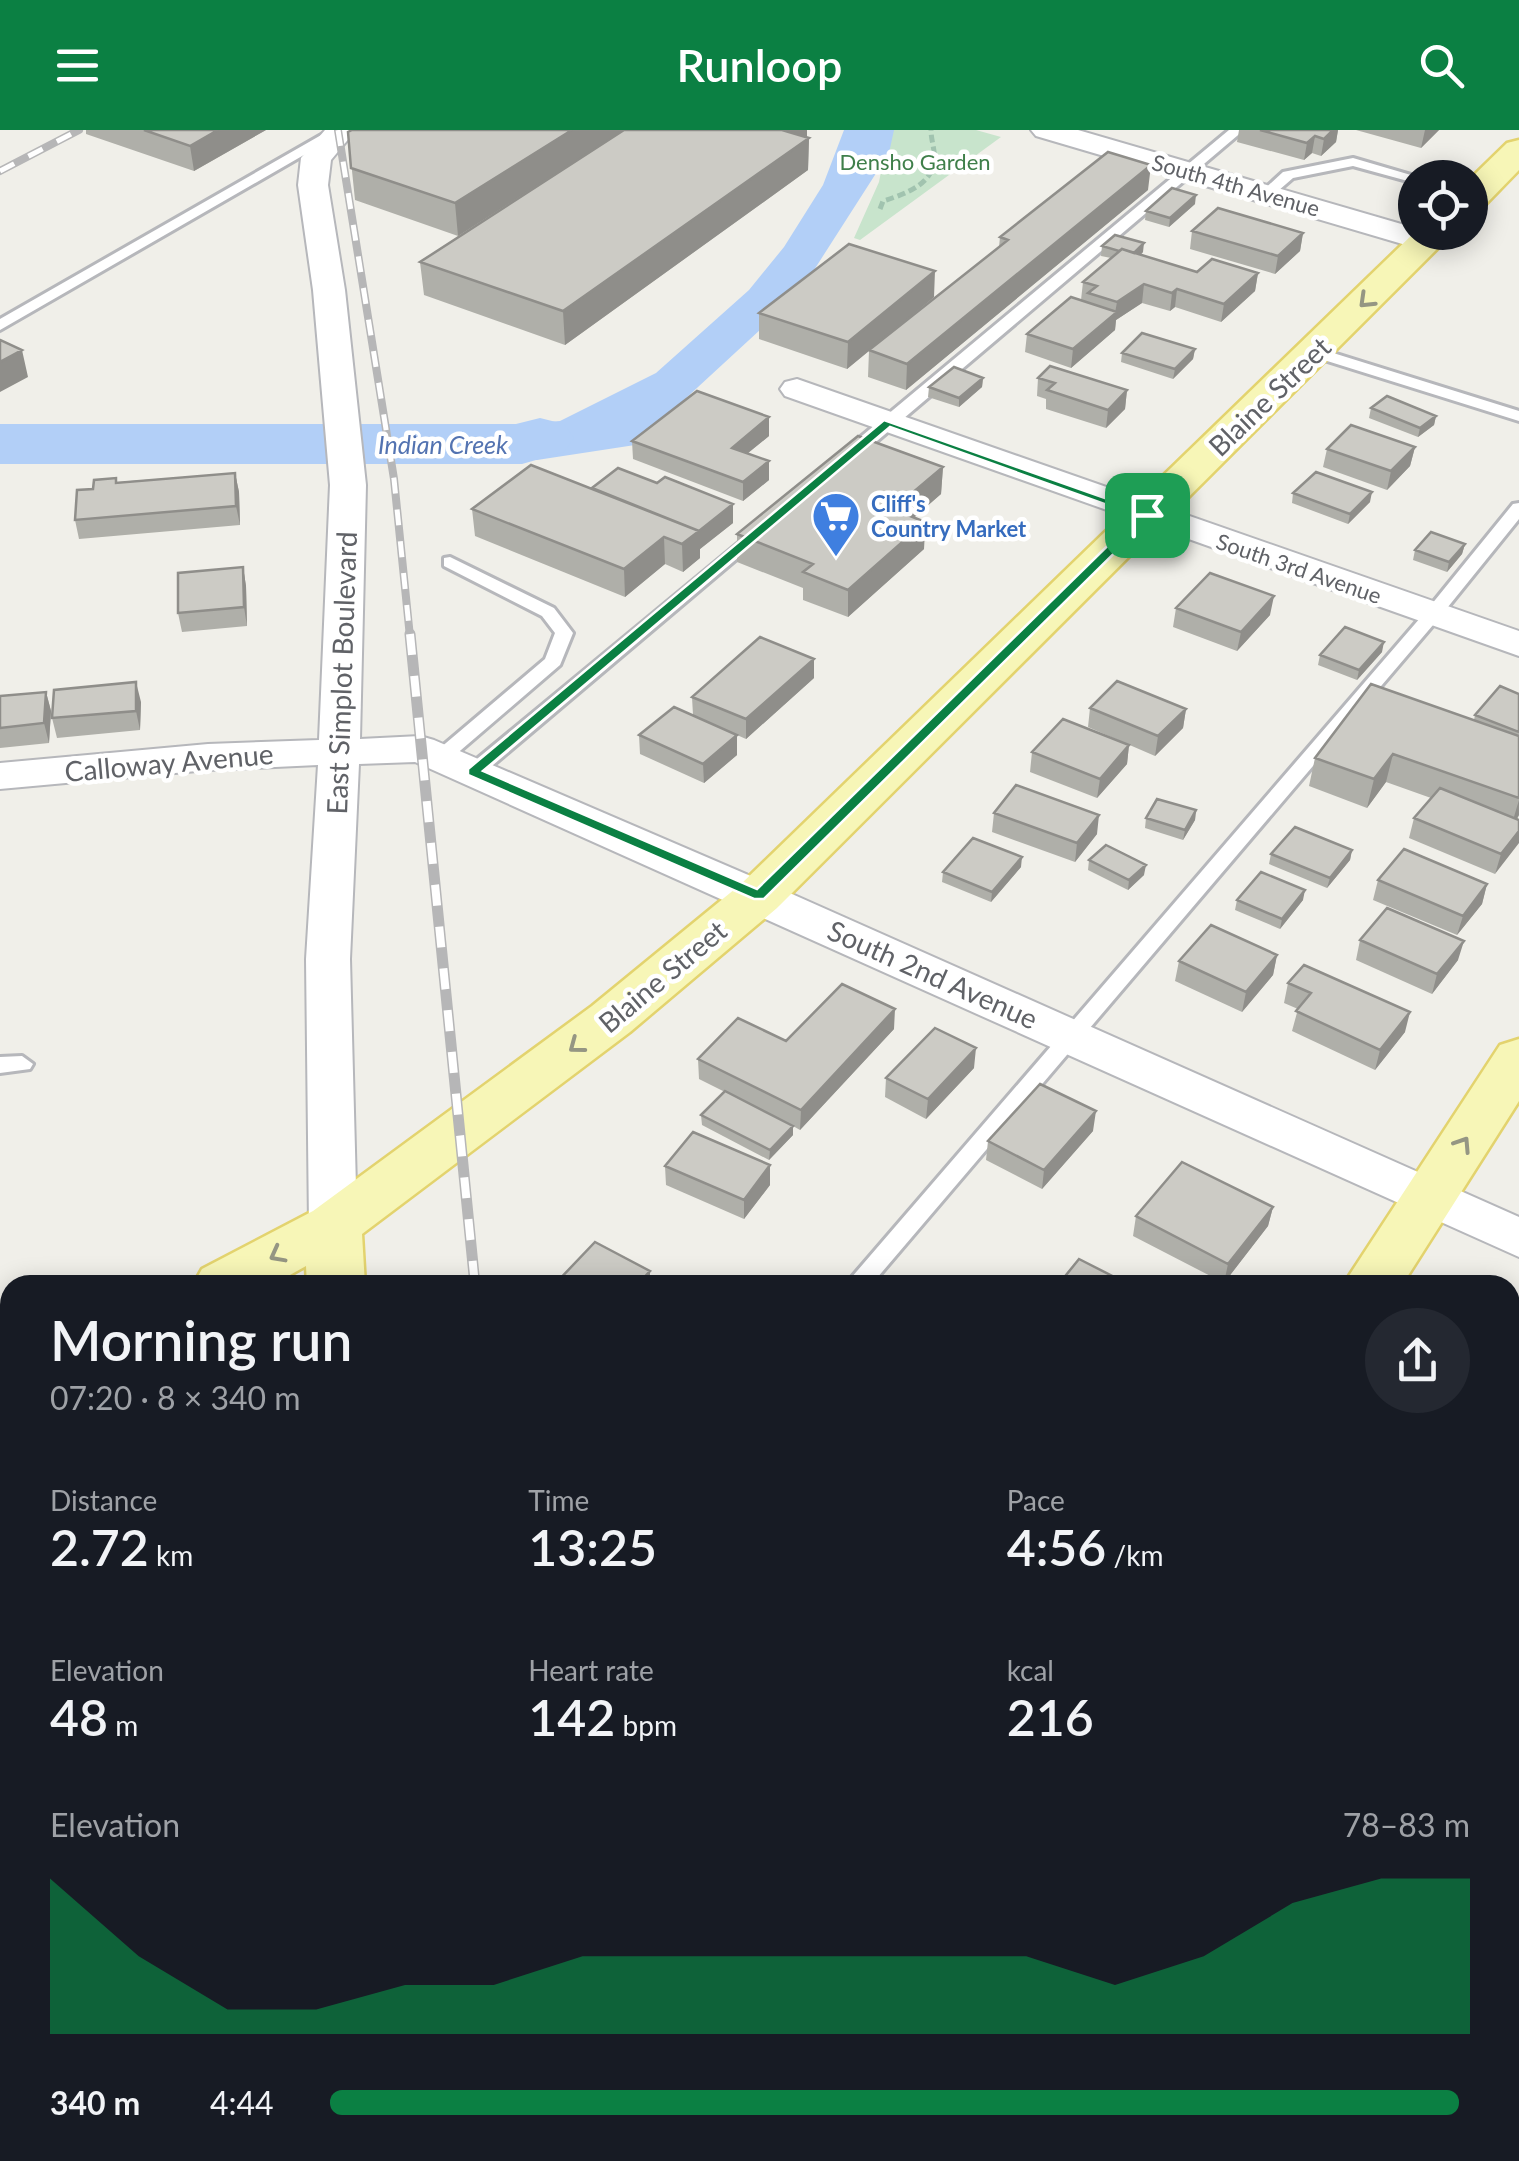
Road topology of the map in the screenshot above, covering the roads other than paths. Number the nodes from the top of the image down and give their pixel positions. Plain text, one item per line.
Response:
1 (1046, 130) edge
2 (1236, 130) edge
3 (339, 131) edge
4 (1519, 150) edge
5 (1186, 171) junction
6 (1398, 174) edge
7 (1488, 180) edge
8 (1266, 194) junction
9 (1398, 228) edge
10 (1418, 250) edge
11 (0, 325) edge
12 (1314, 352) junction
13 (797, 390) dead end
14 (1519, 416) edge
15 (888, 422) junction
16 (831, 470) edge
17 (1519, 508) edge
18 (1147, 515) junction
19 (774, 518) edge
20 (450, 562) dead end
21 (1433, 614) junction
22 (1519, 644) edge
23 (338, 749) junction
24 (457, 765) junction
25 (0, 776) edge
26 (759, 896) junction
27 (1073, 1037) junction
28 (1519, 1058) edge
29 (1428, 1197) junction
30 (333, 1226) junction
31 (1519, 1238) edge
32 (241, 1275) edge
33 (335, 1275) edge
34 (866, 1275) edge
35 (1378, 1275) edge

1 - 5 street, South 4th Avenue
2 - 5 lane
3 - 11 lane
3 - 23 street, East Simplot Boulevard
4 - 7 main road
5 - 8 street, South 4th Avenue
5 - 15 lane
6 - 8 lane
8 - 9 street, South 4th Avenue
10 -> 12 main road, Blaine Street
12 - 14 lane
12 - 18 main road, Blaine Street
13 - 15 street, South 3rd Avenue
15 - 16 lane
15 - 18 street, South 3rd Avenue
17 - 21 lane
18 - 21 street, South 3rd Avenue
18 - 26 main road, Blaine Street
19 - 24 lane
20 - 24 lane
21 - 22 street, South 3rd Avenue
21 - 27 lane
23 - 24 street, South 2nd Avenue
23 - 25 street, Calloway Avenue
23 - 30 street, East Simplot Boulevard
24 - 26 street, South 2nd Avenue
26 - 27 street, South 2nd Avenue
26 -> 30 main road, Blaine Street
27 - 29 street, South 2nd Avenue
27 - 34 lane
29 -> 28 main road
29 - 31 street, South 2nd Avenue
29 - 35 main road
30 -> 32 main road, Blaine Street
30 - 33 main road

